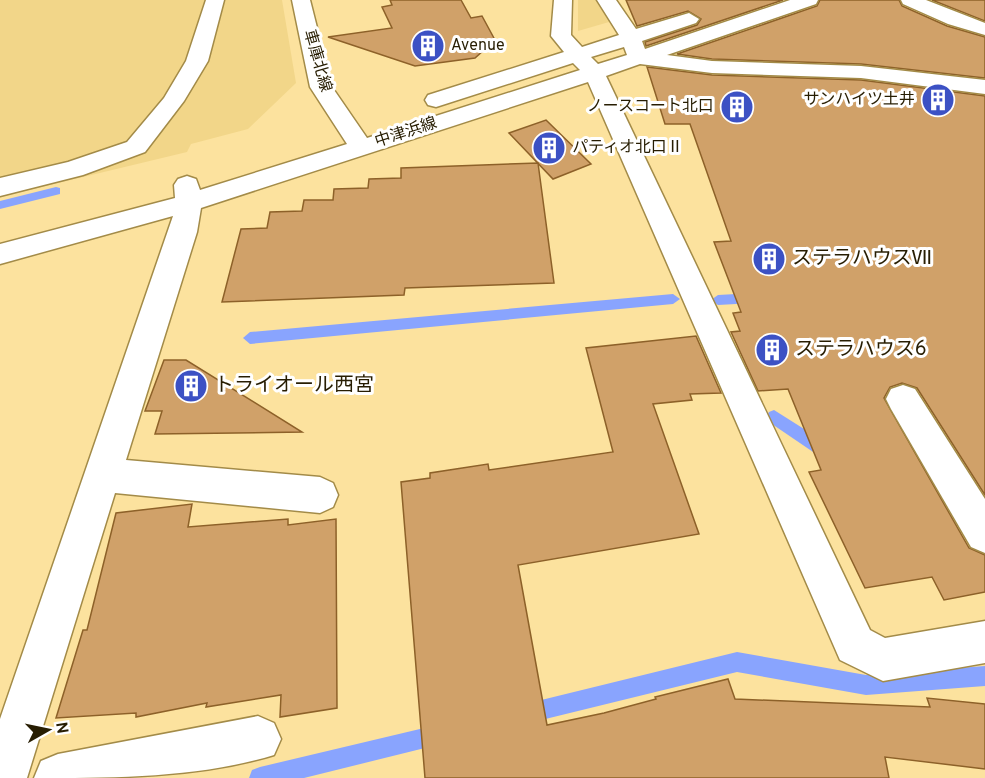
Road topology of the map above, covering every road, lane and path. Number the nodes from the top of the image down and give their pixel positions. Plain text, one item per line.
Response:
1 (215, 0) edge
2 (301, 0) edge
3 (563, 0) edge
4 (606, 0) edge
5 (753, 0) edge
6 (809, 0) edge
7 (910, 0) edge
8 (985, 29) edge
9 (629, 36) junction
10 (639, 58) junction
11 (585, 63) junction
12 (985, 87) edge
13 (414, 107) dead end
14 (359, 125) junction
15 (362, 148) junction
16 (0, 187) edge
17 (180, 190) junction
18 (0, 254) edge
19 (903, 399) dead end
20 (102, 476) junction
21 (320, 495) dead end
22 (985, 534) edge
23 (985, 642) edge
24 (258, 739) dead end
25 (3, 778) edge
26 (58, 778) edge

1 - 16 street
2 - 14 street, 車庫北線
3 - 11 street
4 - 9 street
5 - 9 street, 中津浜線
6 - 10 street, 中津浜線
7 - 8 street
9 - 10 street
9 - 11 street, 中津浜線
10 - 11 street, 中津浜線
10 - 12 street
11 - 13 street, 中津浜線
11 - 15 street, 中津浜線
11 - 23 street
14 - 15 street, 車庫北線
14 - 17 street, 中津浜線
15 - 17 street, 中津浜線
17 - 18 street, 中津浜線
17 - 20 street
19 - 22 street
20 - 21 street
20 - 25 street
24 - 26 street

